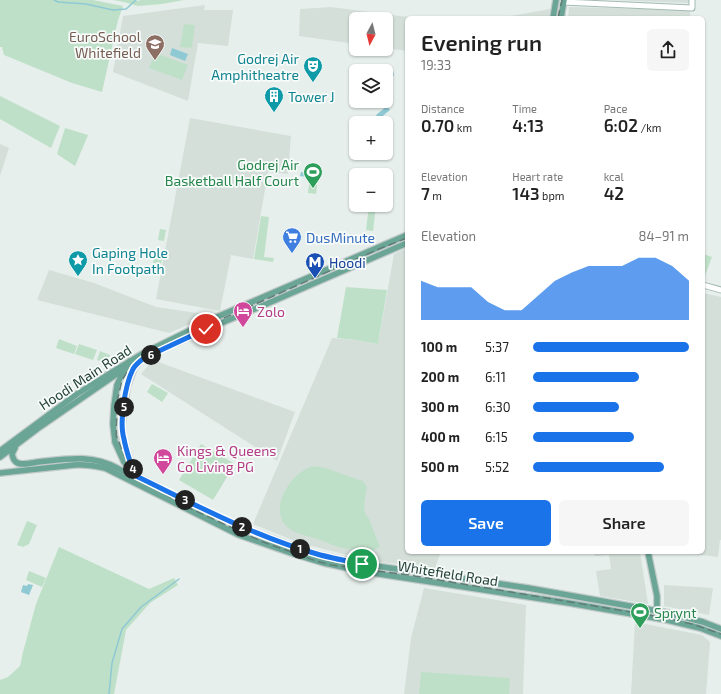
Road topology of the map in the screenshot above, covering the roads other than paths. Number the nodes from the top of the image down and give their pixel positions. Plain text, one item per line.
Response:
1 (556, 0) edge
2 (692, 0) edge
3 (563, 1) edge
4 (553, 16) edge
5 (561, 16) edge
6 (405, 236) edge
7 (405, 243) edge
8 (705, 286) edge
9 (705, 289) edge
10 (721, 290) edge
11 (721, 293) edge
12 (167, 344) junction
13 (125, 366) junction
14 (68, 404) junction
15 (15, 445) junction
16 (0, 451) edge
17 (0, 457) edge
18 (0, 473) edge
19 (134, 475) junction
20 (136, 484) junction
21 (648, 554) edge
22 (657, 611) junction
23 (687, 618) junction
24 (685, 624) junction
25 (721, 629) edge
26 (721, 636) edge

1 - 4 main road
2 - 3 street
3 - 5 main road
6 - 12 main road, Hoodi Main Road
7 - 12 main road, Hoodi Main Road
8 - 10 street
9 - 11 street
12 - 13 main road, Hoodi Main Road
12 - 19 main road, Hoodi Main Road
13 - 14 main road, Hoodi Main Road
13 - 19 main road
14 - 15 main road, Hoodi Main Road
14 - 16 main road, Hoodi Main Road
15 - 17 main road, Hoodi Main Road
15 - 20 main road, Whitefield Road
18 - 20 main road, Whitefield Road
19 - 22 main road, Whitefield Road
20 - 24 main road, Whitefield Road
21 - 22 main road
22 - 23 main road, Whitefield Road
23 - 24 main road
23 - 25 main road
24 - 26 main road, Whitefield Road

